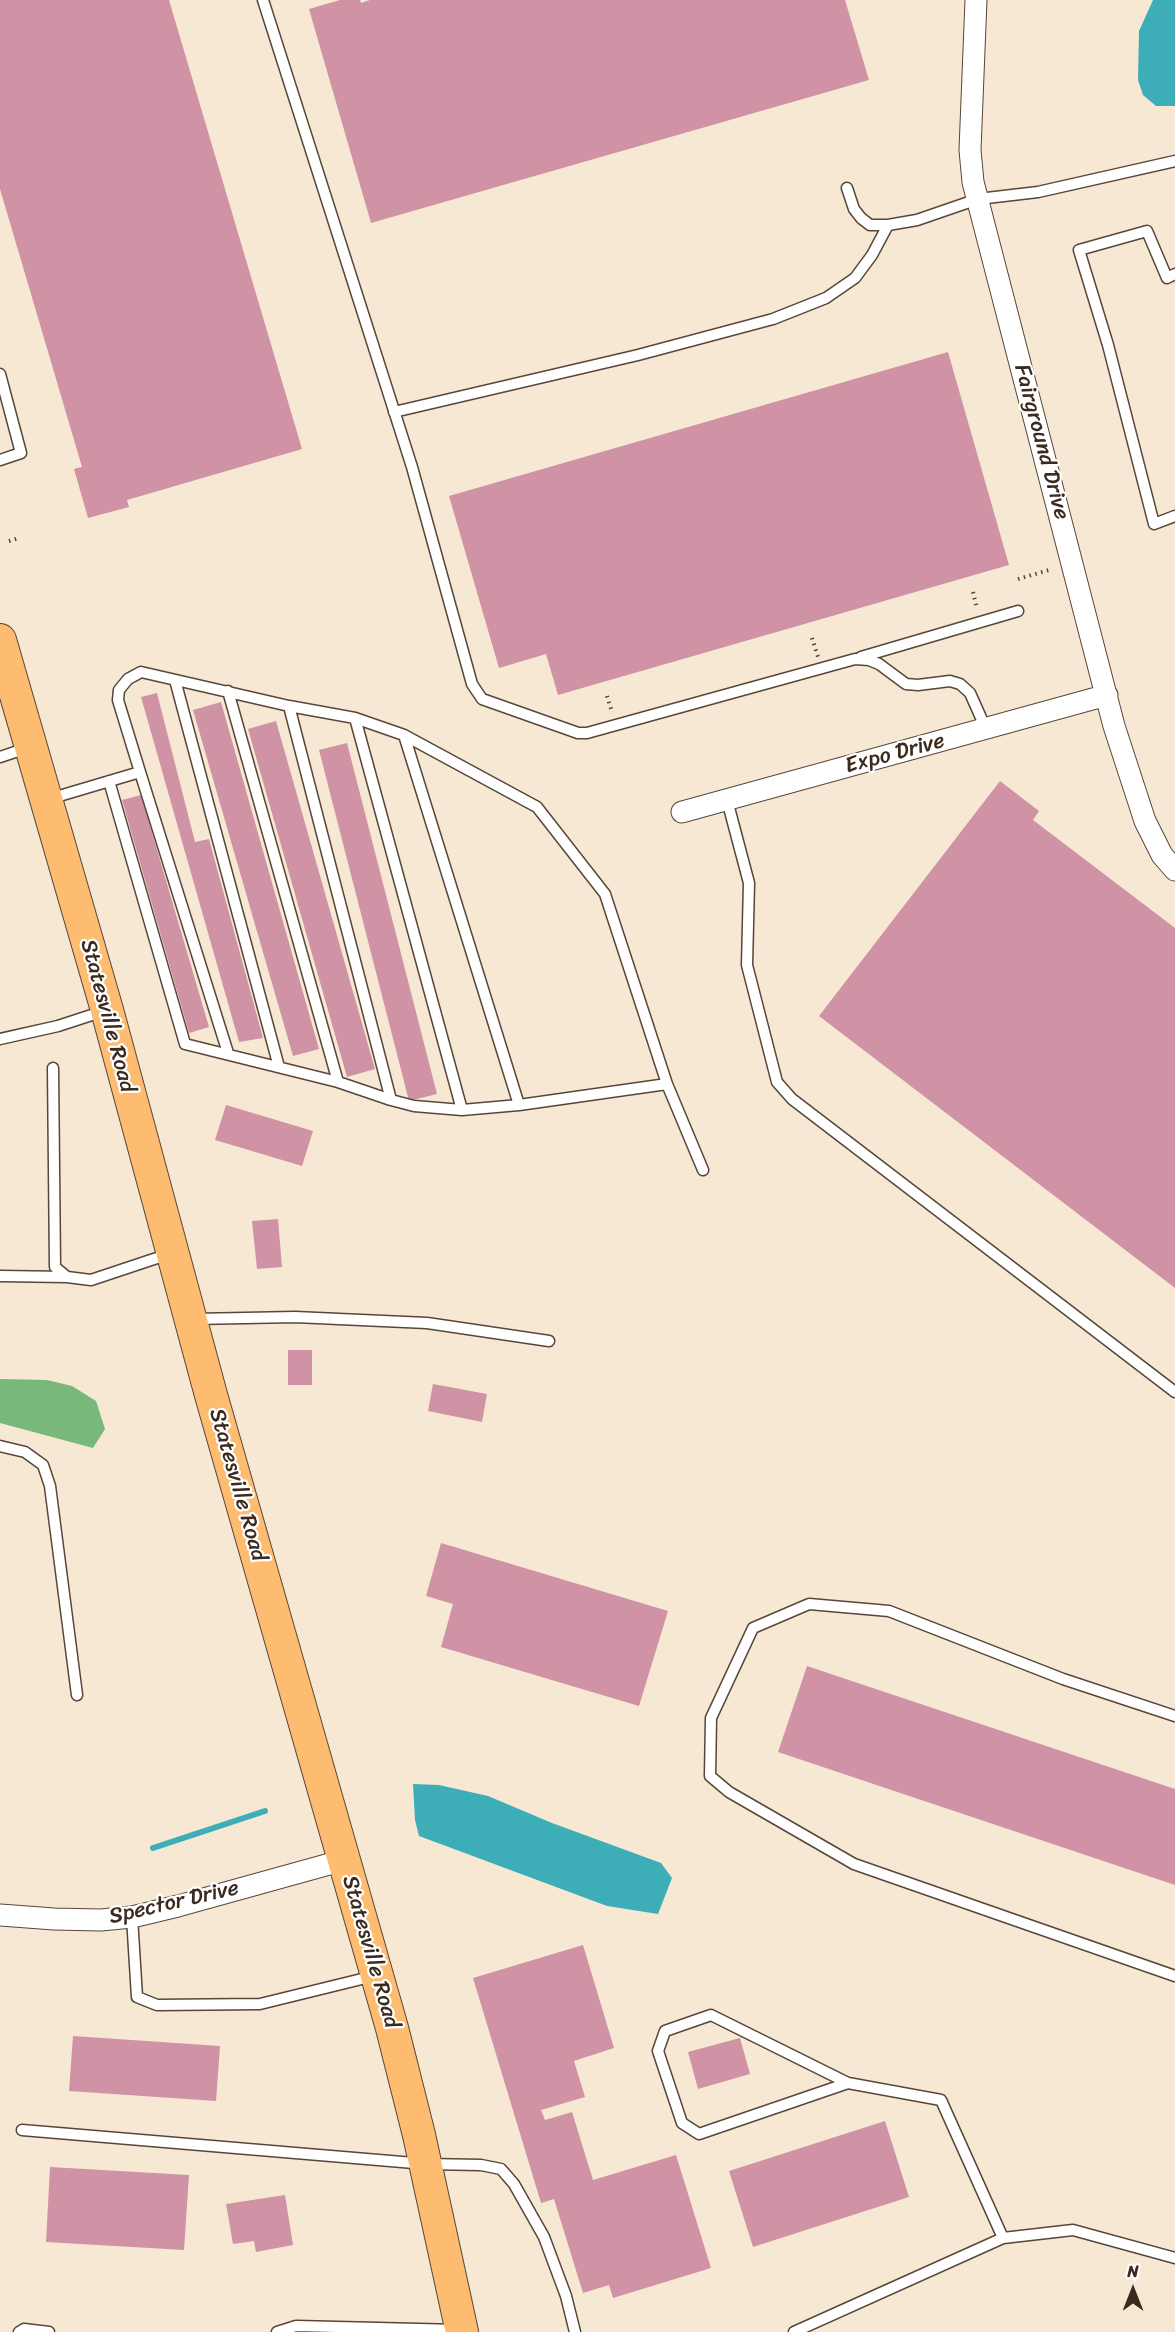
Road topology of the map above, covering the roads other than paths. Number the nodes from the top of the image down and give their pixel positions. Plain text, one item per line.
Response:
1 (263, 0) edge
2 (976, 0) edge
3 (1175, 161) edge
4 (846, 188) dead end
5 (978, 199) junction
6 (888, 225) junction
7 (1175, 274) edge
8 (0, 374) edge
9 (394, 412) junction
10 (0, 459) edge
11 (1175, 516) edge
12 (1018, 611) dead end
13 (0, 640) edge
14 (855, 659) junction
15 (175, 680) junction
16 (228, 691) junction
17 (1107, 695) junction
18 (289, 706) junction
19 (355, 718) junction
20 (986, 729) junction
21 (404, 735) junction
22 (31, 747) junction
23 (0, 757) edge
24 (140, 772) junction
25 (109, 781) junction
26 (46, 800) junction
27 (727, 800) junction
28 (682, 812) dead end
29 (1175, 870) edge
30 (107, 1010) junction
31 (0, 1039) edge
32 (228, 1053) junction
33 (53, 1068) dead end
34 (279, 1068) junction
35 (338, 1082) junction
36 (667, 1084) junction
37 (391, 1100) junction
38 (519, 1105) junction
39 (462, 1110) junction
40 (703, 1170) dead end
41 (172, 1253) junction
42 (0, 1276) edge
43 (68, 1277) junction
44 (190, 1320) junction
45 (549, 1341) dead end
46 (1175, 1392) edge
47 (0, 1446) edge
48 (77, 1695) dead end
49 (1175, 1716) edge
50 (344, 1860) junction
51 (0, 1915) edge
52 (132, 1917) junction
53 (377, 1975) junction
54 (1175, 1976) edge
55 (848, 2083) junction
56 (22, 2130) dead end
57 (426, 2164) junction
58 (1003, 2238) junction
59 (1175, 2258) edge
60 (461, 2331) edge
61 (19, 2332) edge
62 (49, 2332) edge
63 (277, 2332) edge
64 (575, 2332) edge
65 (794, 2332) edge

1 - 9 lane
2 - 5 street, Fairground Drive
3 - 5 lane
4 - 6 lane
5 - 6 lane
5 - 17 street, Fairground Drive
6 - 9 lane
7 - 11 lane
8 - 10 lane
9 - 14 lane
12 - 14 lane
13 - 22 main road, Statesville Road
14 - 20 lane
15 - 16 lane
15 - 24 lane
15 - 34 lane
16 - 18 lane
16 - 35 lane
17 - 20 street, Expo Drive
17 - 29 street, Fairground Drive
18 - 19 lane
18 - 37 lane
19 - 21 lane
19 - 39 lane
20 - 27 street, Expo Drive
21 - 36 lane
21 - 38 lane
22 - 23 lane
22 - 26 main road, Statesville Road
24 - 25 lane
24 - 32 lane
25 - 26 lane
25 - 32 lane
26 - 30 main road, Statesville Road
27 - 28 street, Expo Drive
27 - 46 lane
30 - 31 lane
30 - 41 main road, Statesville Road
32 - 34 lane
33 - 43 lane
34 - 35 lane
35 - 37 lane
36 - 38 lane
36 - 40 lane
37 - 39 lane
38 - 39 lane
41 - 43 lane
41 - 44 main road, Statesville Road
42 - 43 lane
44 - 45 lane
44 - 50 main road, Statesville Road
47 - 48 lane
49 - 54 lane
50 - 52 street, Spector Drive
50 - 53 main road, Statesville Road
51 - 52 street, Spector Drive
52 - 53 lane
53 - 57 main road, Statesville Road
55 - 55 lane
55 - 58 lane
56 - 57 lane
57 - 60 main road, Statesville Road
57 - 64 lane
58 - 59 lane
58 - 65 lane
60 - 63 lane
61 - 62 lane

